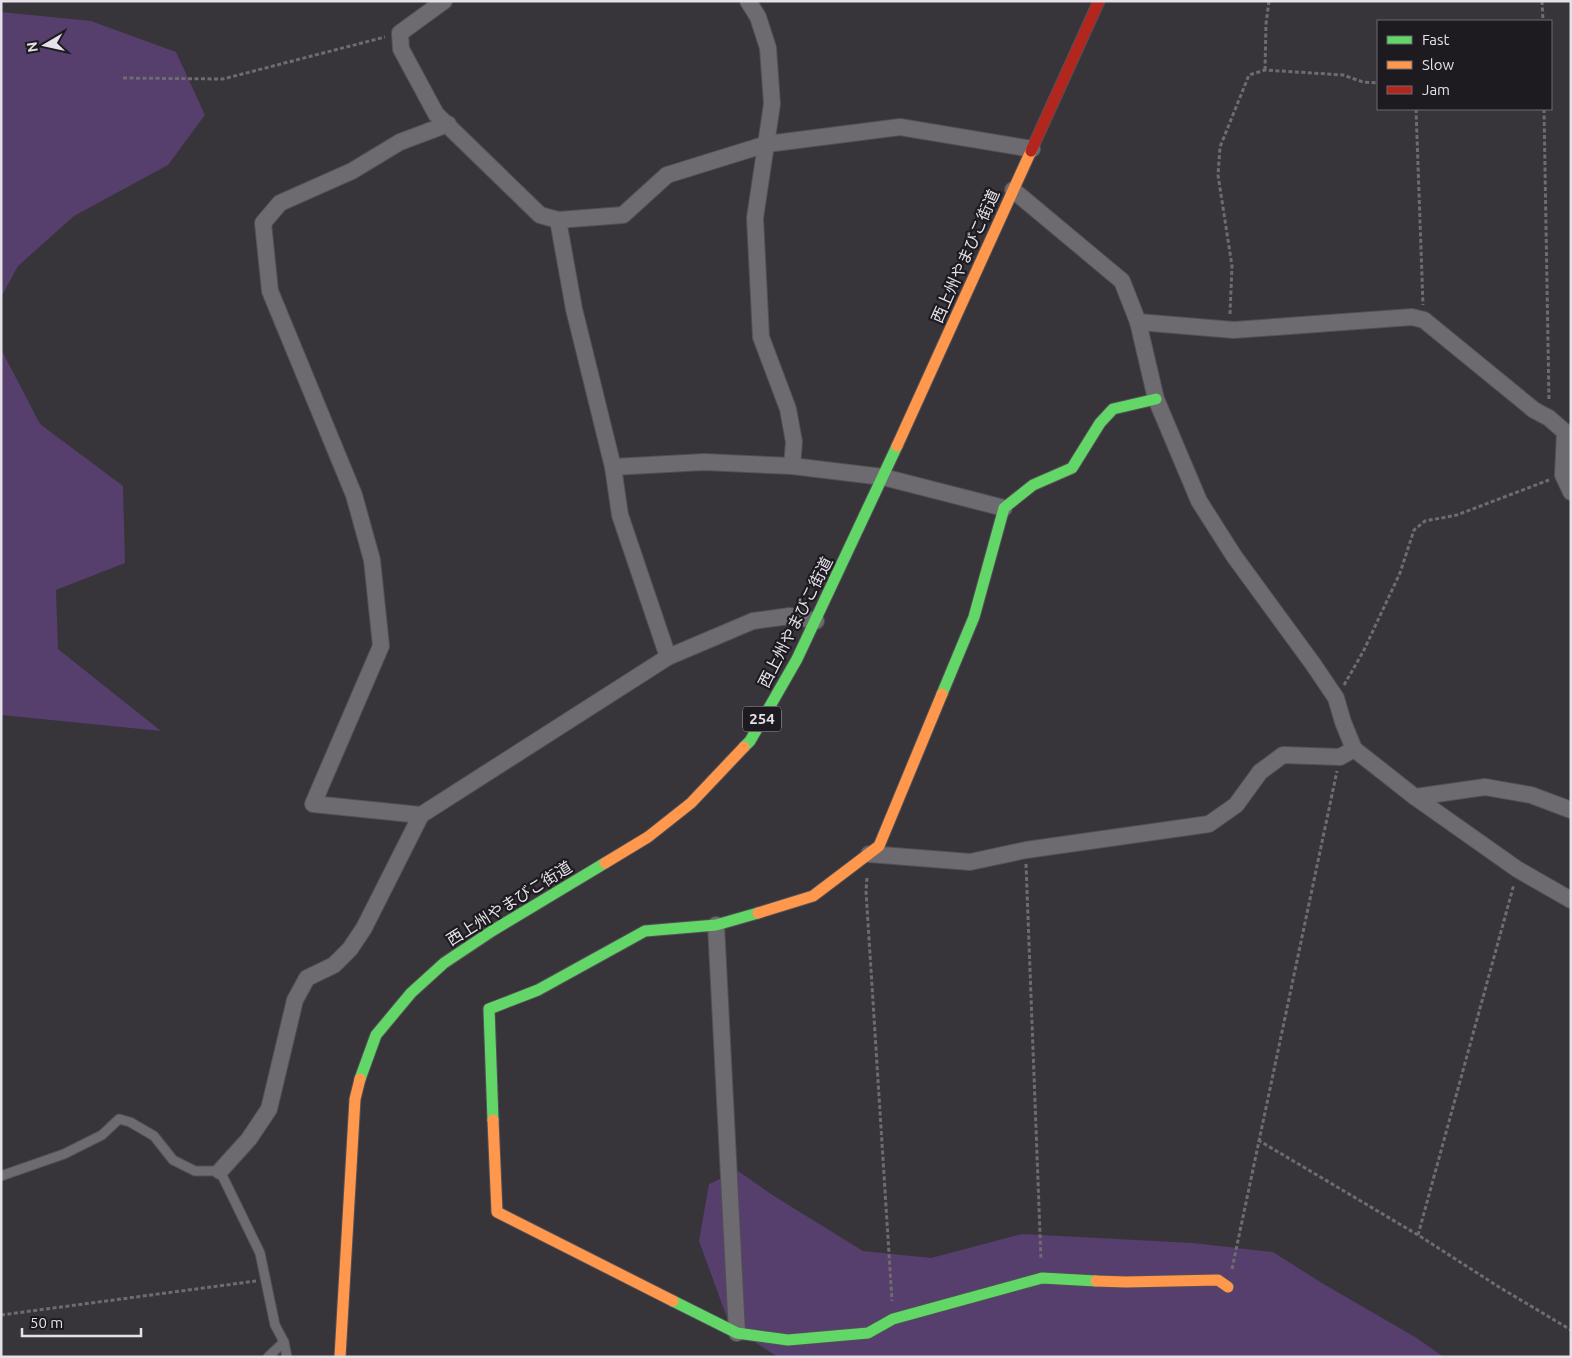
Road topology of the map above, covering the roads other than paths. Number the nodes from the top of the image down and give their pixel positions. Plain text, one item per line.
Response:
1 (444, 1) edge
2 (748, 1) edge
3 (1099, 1) edge
4 (448, 124) junction
5 (767, 144) junction
6 (1032, 149) junction
7 (1013, 190) junction
8 (558, 220) junction
9 (1138, 322) junction
10 (1156, 399) junction
11 (1568, 432) edge
12 (792, 466) junction
13 (614, 467) junction
14 (883, 476) junction
15 (1571, 492) edge
16 (1004, 508) junction
17 (816, 621) junction
18 (668, 657) junction
19 (1354, 749) junction
20 (1415, 797) junction
21 (1571, 810) edge
22 (421, 815) junction
23 (869, 854) junction
24 (1571, 900) edge
25 (716, 925) junction
26 (220, 1171) junction
27 (1, 1176) edge
28 (1228, 1286) road end
29 (737, 1333) junction
30 (284, 1342) junction
31 (268, 1357) edge
32 (287, 1357) edge
33 (340, 1357) edge

1 - 4 street
2 - 5 street
3 - 6 main road, 西上州やまびこ街道 / 254
4 - 8 street
4 - 22 street
5 - 6 street
5 - 8 street
5 - 12 street
6 - 7 main road, 西上州やまびこ街道 / 254
7 - 9 street
7 - 14 main road, 西上州やまびこ街道 / 254
8 - 13 street
9 - 10 street
9 - 11 street
10 - 16 main road
10 - 19 street
11 - 15 street
12 - 13 street
12 - 14 street
13 - 18 street
14 - 16 street
14 - 17 main road, 西上州やまびこ街道 / 254
16 - 23 main road
17 - 18 street
17 - 33 main road, 西上州やまびこ街道 / 254
18 - 22 street
19 - 20 street
19 - 23 street
20 - 21 street
20 - 24 street
22 - 26 street
23 - 25 main road
25 - 29 street
25 - 29 main road
26 - 27 lane
26 - 30 lane
28 - 29 main road
30 - 31 lane
30 - 32 lane

